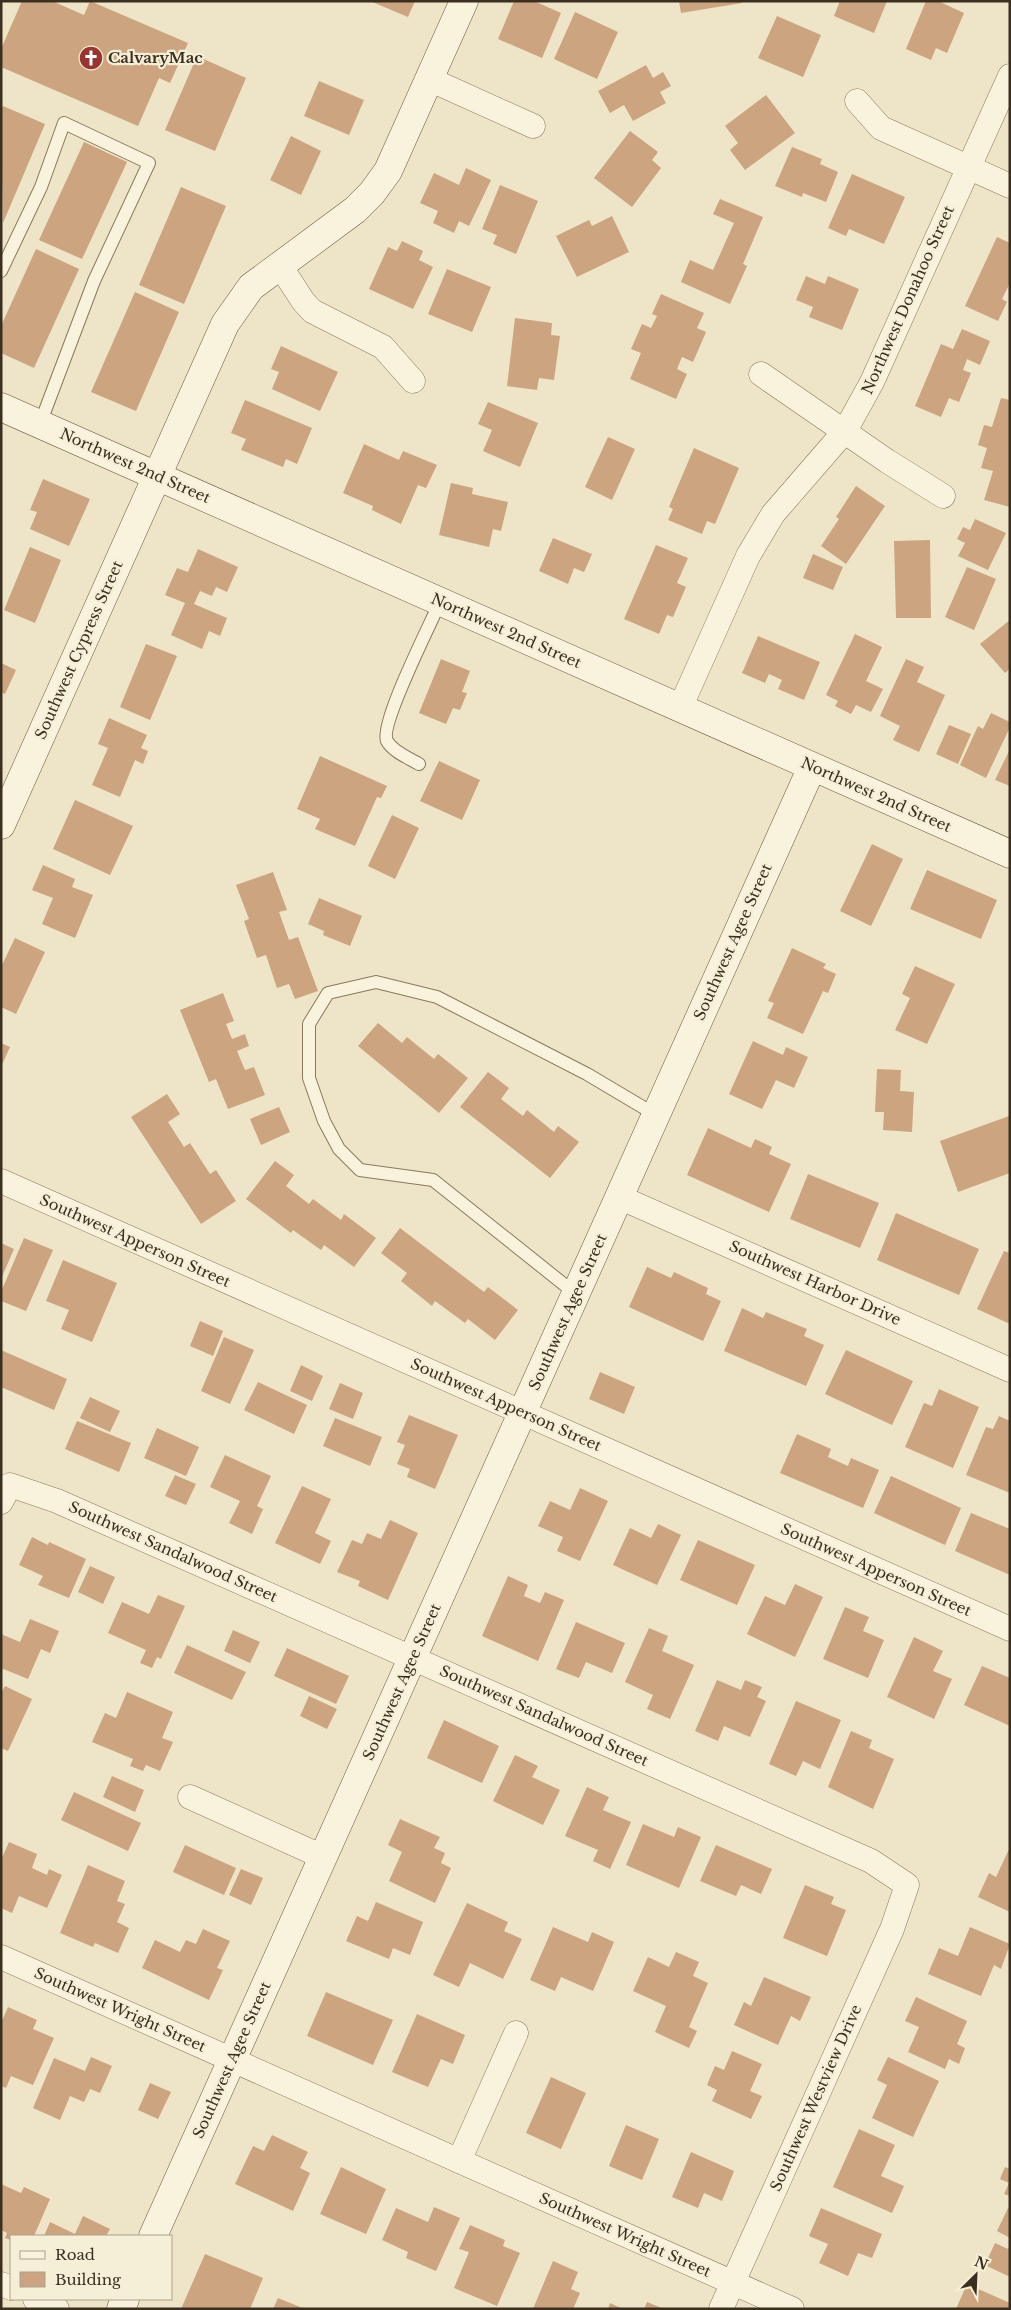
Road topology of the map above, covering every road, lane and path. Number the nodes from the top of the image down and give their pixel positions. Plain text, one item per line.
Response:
1 (464, 1) edge
2 (1010, 76) edge
3 (429, 79) junction
4 (857, 101) dead end
5 (532, 126) dead end
6 (968, 167) junction
7 (1010, 186) edge
8 (279, 264) junction
9 (1, 271) edge
10 (761, 374) dead end
11 (413, 380) dead end
12 (1, 407) edge
13 (40, 424) junction
14 (845, 431) junction
15 (157, 475) junction
16 (943, 496) dead end
17 (440, 602) junction
18 (680, 708) junction
19 (419, 764) dead end
20 (812, 767) junction
21 (1, 825) edge
22 (1010, 854) edge
23 (656, 1115) junction
24 (1, 1181) edge
25 (619, 1196) junction
26 (576, 1294) junction
27 (1010, 1370) edge
28 (522, 1413) junction
29 (6, 1493) edge
30 (1010, 1629) edge
31 (413, 1658) junction
32 (190, 1798) dead end
33 (324, 1857) junction
34 (907, 1885) joint
35 (1, 1958) edge
36 (516, 2033) dead end
37 (232, 2060) junction
38 (459, 2161) junction
39 (153, 2235) edge
40 (733, 2282) junction
41 (37, 2300) edge
42 (57, 2309) edge
43 (721, 2309) edge
44 (792, 2309) edge

1 - 3 street, Southwest Cypress Street
2 - 6 street, Northwest Donahoo Street
3 - 5 street
3 - 8 street, Southwest Cypress Street
4 - 6 street
6 - 7 street
6 - 14 street, Northwest Donahoo Street
8 - 11 street
8 - 15 street, Southwest Cypress Street
9 - 13 lane
10 - 14 street
12 - 13 street, Northwest 2nd Street
13 - 15 street, Northwest 2nd Street
14 - 16 street
14 - 18 street, Northwest Donahoo Street
15 - 17 street, Northwest 2nd Street
15 - 21 street, Southwest Cypress Street
17 - 18 street, Northwest 2nd Street
17 - 19 lane
18 - 20 street, Northwest 2nd Street
20 - 22 street, Northwest 2nd Street
20 - 23 street, Southwest Agee Street
23 - 25 street, Southwest Agee Street
23 - 26 lane
24 - 28 street, Southwest Apperson Street
25 - 26 street, Southwest Agee Street
25 - 27 street, Southwest Harbor Drive
26 - 28 street, Southwest Agee Street
28 - 30 street, Southwest Apperson Street
28 - 31 street, Southwest Agee Street
29 - 31 street, Southwest Sandalwood Street
31 - 33 street, Southwest Agee Street
31 - 34 street, Southwest Sandalwood Street
32 - 33 street
33 - 37 street, Southwest Agee Street
34 - 40 street, Southwest Westview Drive
35 - 37 street, Southwest Wright Street
36 - 38 street
37 - 38 street, Southwest Wright Street
37 - 39 street, Southwest Agee Street
38 - 40 street, Southwest Wright Street
40 - 43 street, Southwest Westview Drive
40 - 44 street, Southwest Wright Street
41 - 42 street

